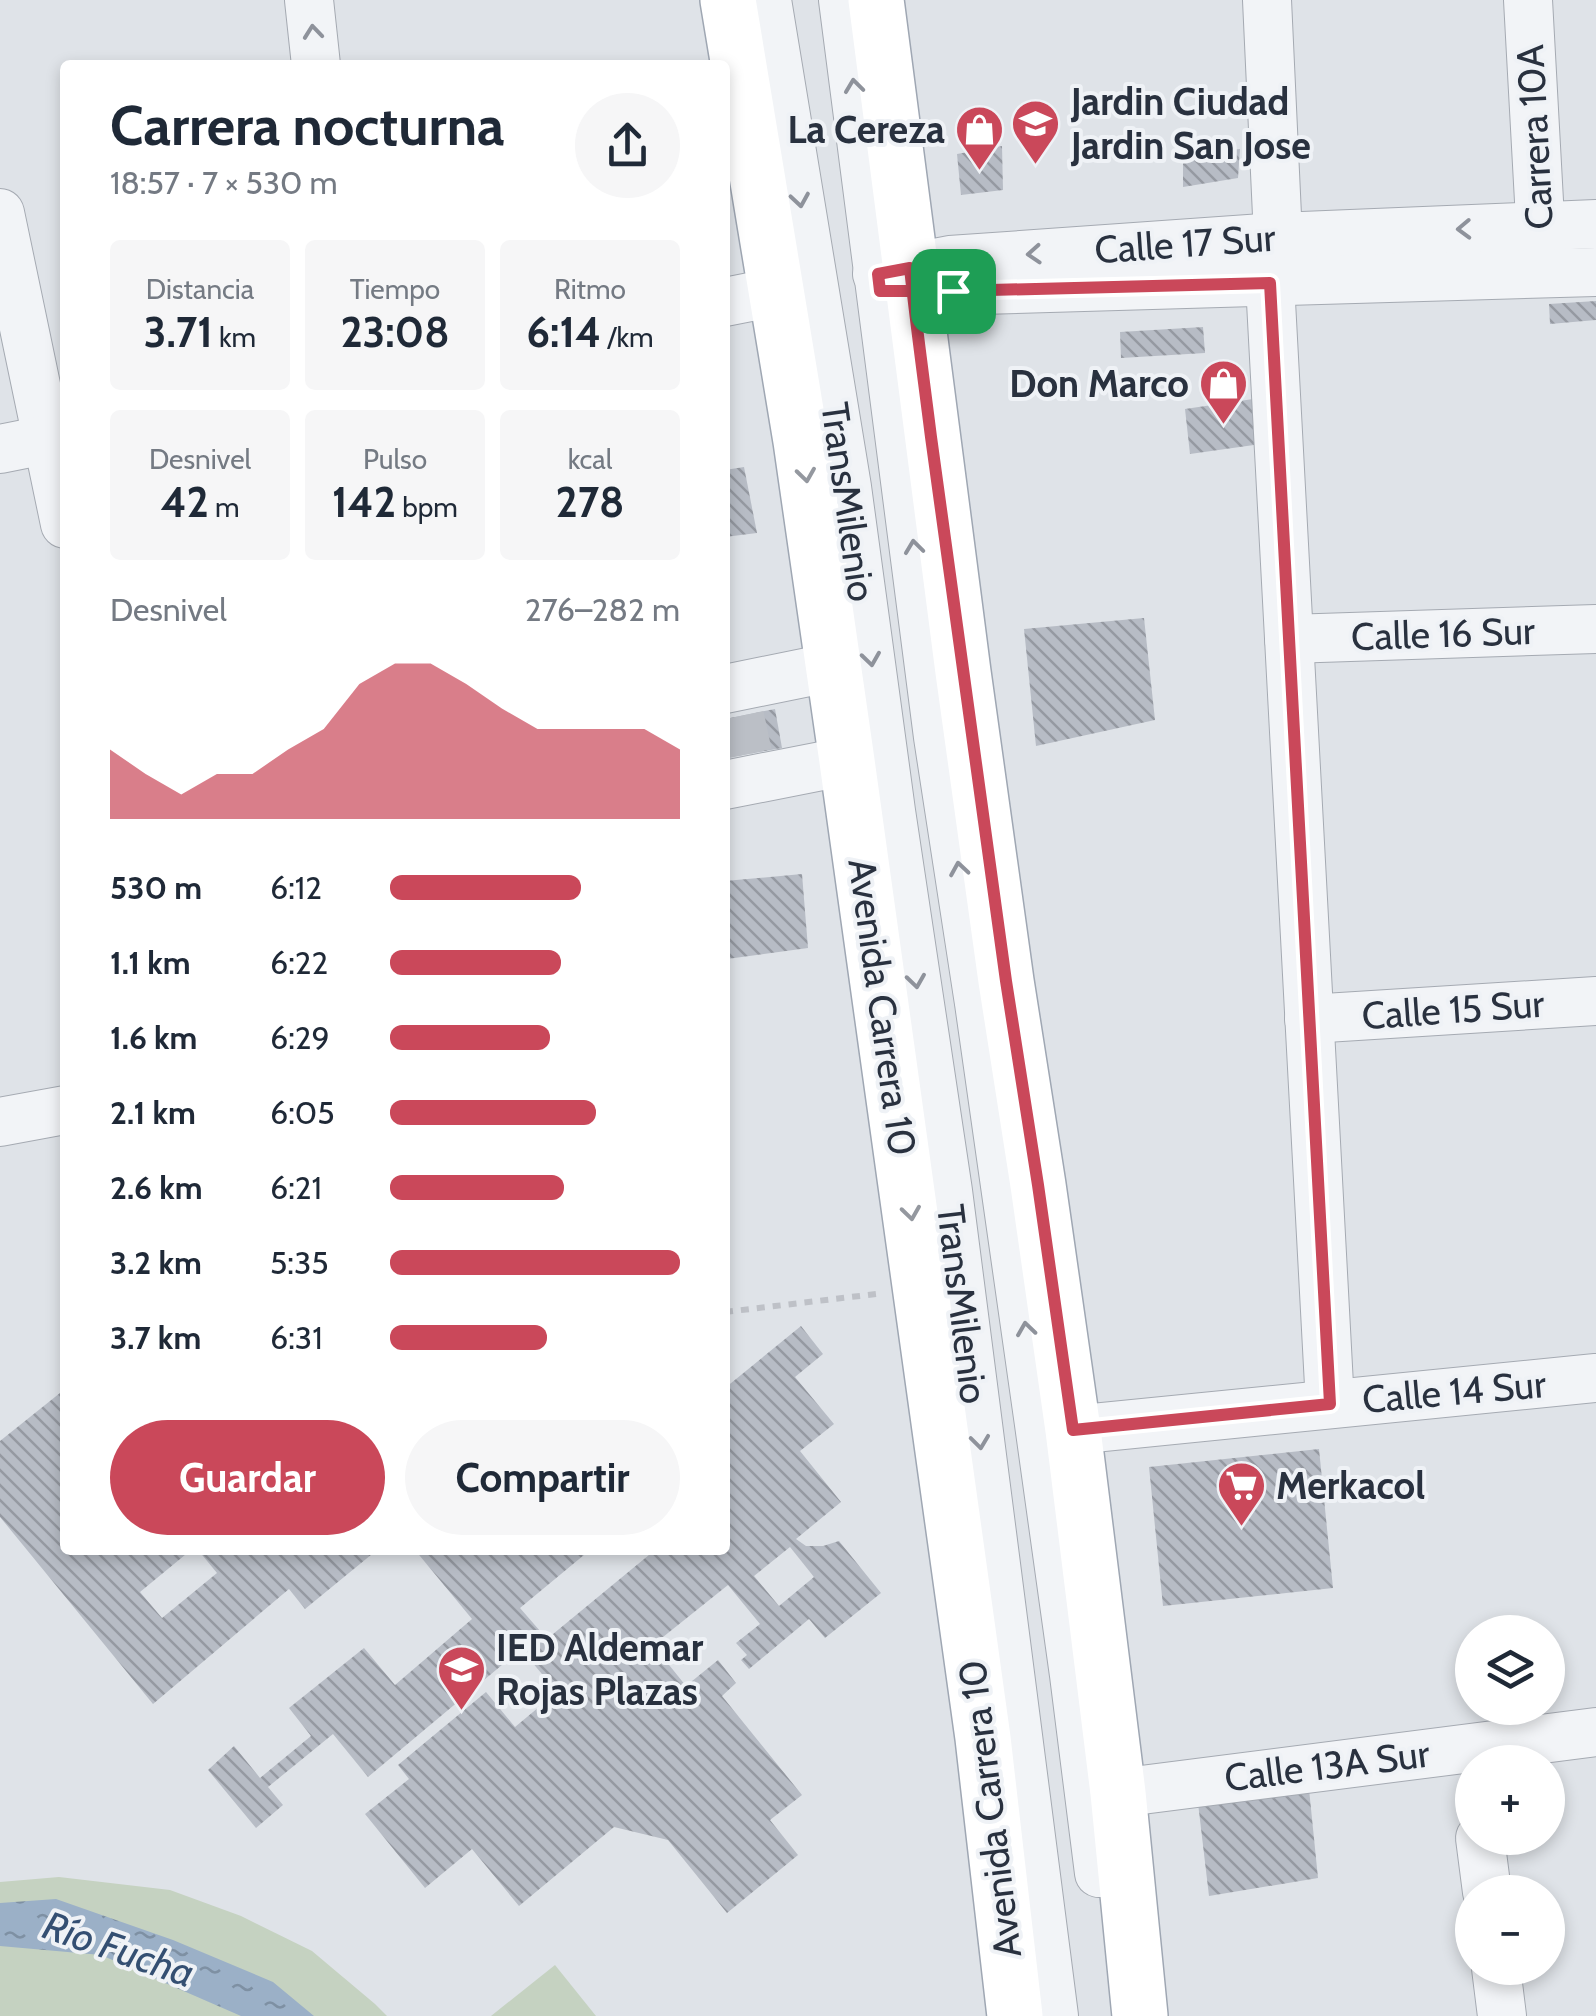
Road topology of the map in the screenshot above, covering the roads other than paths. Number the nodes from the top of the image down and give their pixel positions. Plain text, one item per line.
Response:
1 (309, 0) edge
2 (728, 0) edge
3 (767, 0) edge
4 (843, 0) edge
5 (876, 0) edge
6 (1267, 0) edge
7 (1528, 0) edge
8 (315, 60) edge
9 (0, 212) edge
10 (1596, 224) edge
11 (1540, 226) junction
12 (1278, 236) junction
13 (1596, 272) edge
14 (1543, 274) junction
15 (895, 281) junction
16 (1270, 283) junction
17 (783, 293) edge
18 (56, 438) edge
19 (0, 449) edge
20 (60, 476) edge
21 (1596, 629) edge
22 (1290, 639) junction
23 (834, 667) junction
24 (738, 735) edge
25 (847, 762) junction
26 (1596, 1001) edge
27 (1310, 1019) junction
28 (60, 1111) edge
29 (0, 1122) edge
30 (1596, 1378) edge
31 (1330, 1404) junction
32 (1073, 1430) junction
33 (1596, 1732) edge
34 (1538, 1745) edge
35 (1455, 1761) edge
36 (1118, 1793) junction
37 (1498, 1985) edge
38 (1015, 2016) edge
39 (1054, 2016) edge
40 (1112, 2016) edge
41 (1140, 2016) edge
42 (1502, 2016) edge

8 -> 1 street
2 - 17 main road, Avenida Carrera 10
3 -> 17 street, TransMilenio
15 -> 4 street, TransMilenio
5 - 15 main road
6 - 12 street
7 - 11 street, Carrera 10A
9 - 18 street
10 - 11 street, Calle 17 Sur
11 -> 12 street, Calle 17 Sur
11 - 14 street, Carrera 10A
12 -> 15 street, Calle 17 Sur
13 - 14 street, Calle 17 Sur
14 - 16 street, Calle 17 Sur
15 - 16 street, Calle 17 Sur
15 - 17 street, Calle 17 Sur
15 - 32 main road
40 -> 15 street, TransMilenio
16 - 22 street
17 -> 23 main road, Avenida Carrera 10
17 -> 39 street, TransMilenio
18 - 19 street
18 - 20 street
21 - 22 street, Calle 16 Sur
22 - 27 street
23 - 24 street
23 - 25 main road, Avenida Carrera 10
24 - 25 street
25 -> 38 main road, Avenida Carrera 10
26 - 27 street, Calle 15 Sur
27 - 31 street
28 - 29 street
30 - 31 street, Calle 14 Sur
31 - 32 street, Calle 14 Sur
32 - 36 main road
33 - 34 street, Calle 13A Sur
35 - 36 street, Calle 13A Sur
36 - 41 main road
37 - 42 street

